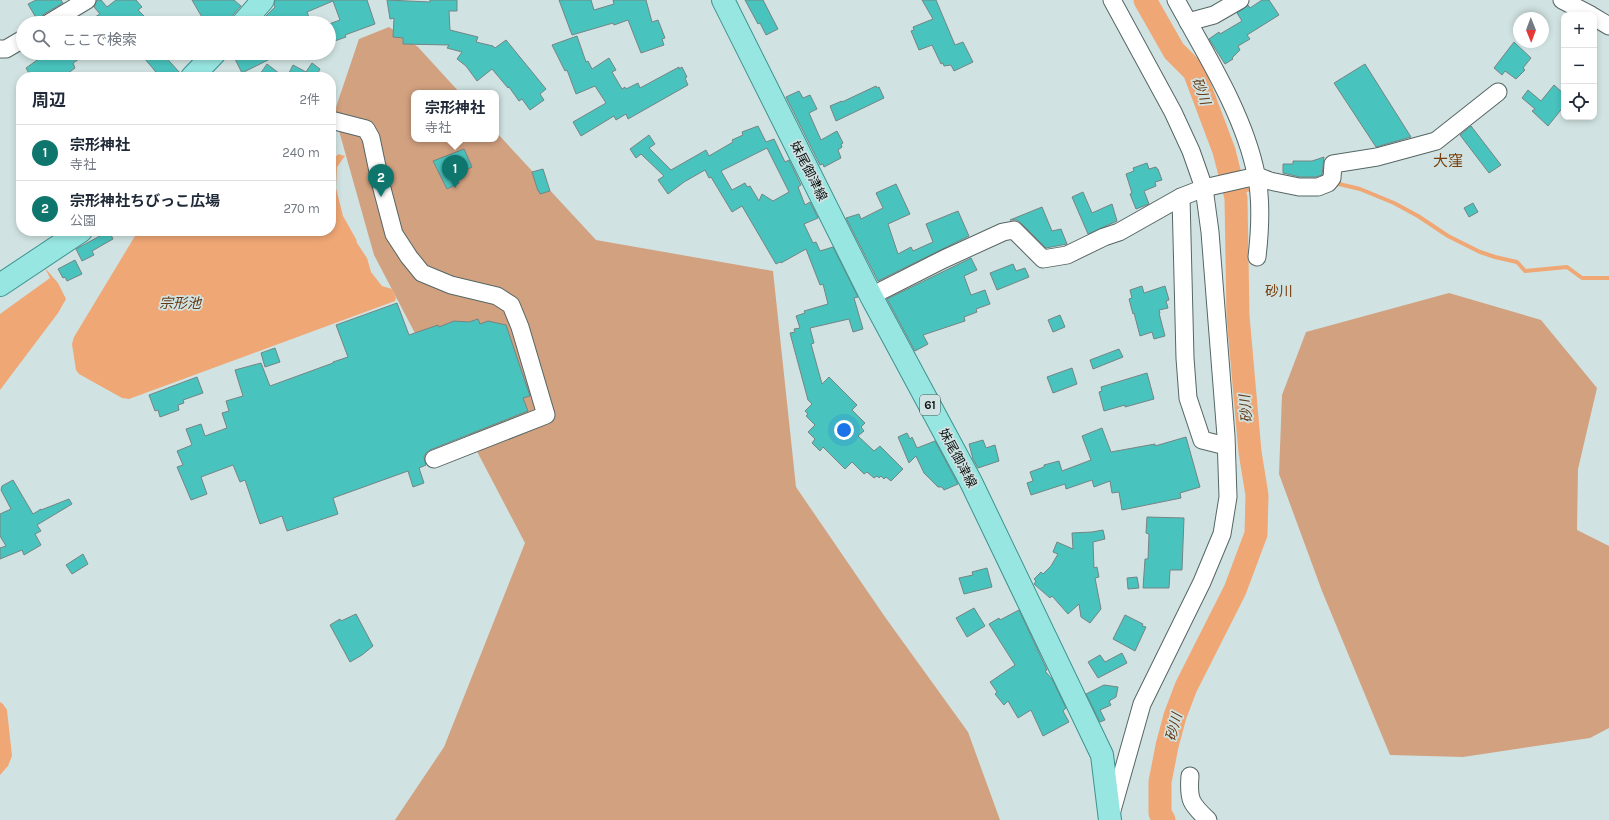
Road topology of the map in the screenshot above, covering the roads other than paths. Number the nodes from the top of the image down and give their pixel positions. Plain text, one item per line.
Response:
1 (87, 0) edge
2 (263, 0) edge
3 (723, 0) edge
4 (1112, 0) edge
5 (1176, 0) edge
6 (1240, 0) edge
7 (1562, 0) edge
8 (1584, 12) edge
9 (61, 16) edge
10 (249, 16) edge
11 (1597, 19) edge
12 (1188, 22) junction
13 (1609, 26) edge
14 (16, 43) edge
15 (0, 50) edge
16 (208, 60) edge
17 (197, 72) edge
18 (1498, 92) dead end
19 (336, 121) edge
20 (1256, 182) junction
21 (1208, 187) junction
22 (1181, 197) junction
23 (74, 236) edge
24 (1257, 257) dead end
25 (0, 285) edge
26 (871, 296) junction
27 (1226, 446) junction
28 (434, 459) dead end
29 (1190, 776) dead end
30 (1110, 819) edge
31 (1208, 820) edge

1 - 9 street
2 - 10 main road
3 - 26 main road, 妹尾御津線 / 61
4 - 21 street
5 - 12 street
6 - 12 street
7 - 8 street
11 - 13 street
12 - 20 street
14 - 15 street
16 - 17 main road
18 - 20 street
19 - 28 street
20 - 21 street
20 - 24 street
21 - 22 street
21 - 27 street
22 - 26 street
22 - 27 street
23 - 25 main road
26 - 30 main road, 妹尾御津線 / 61
27 - 30 street
29 - 31 street

